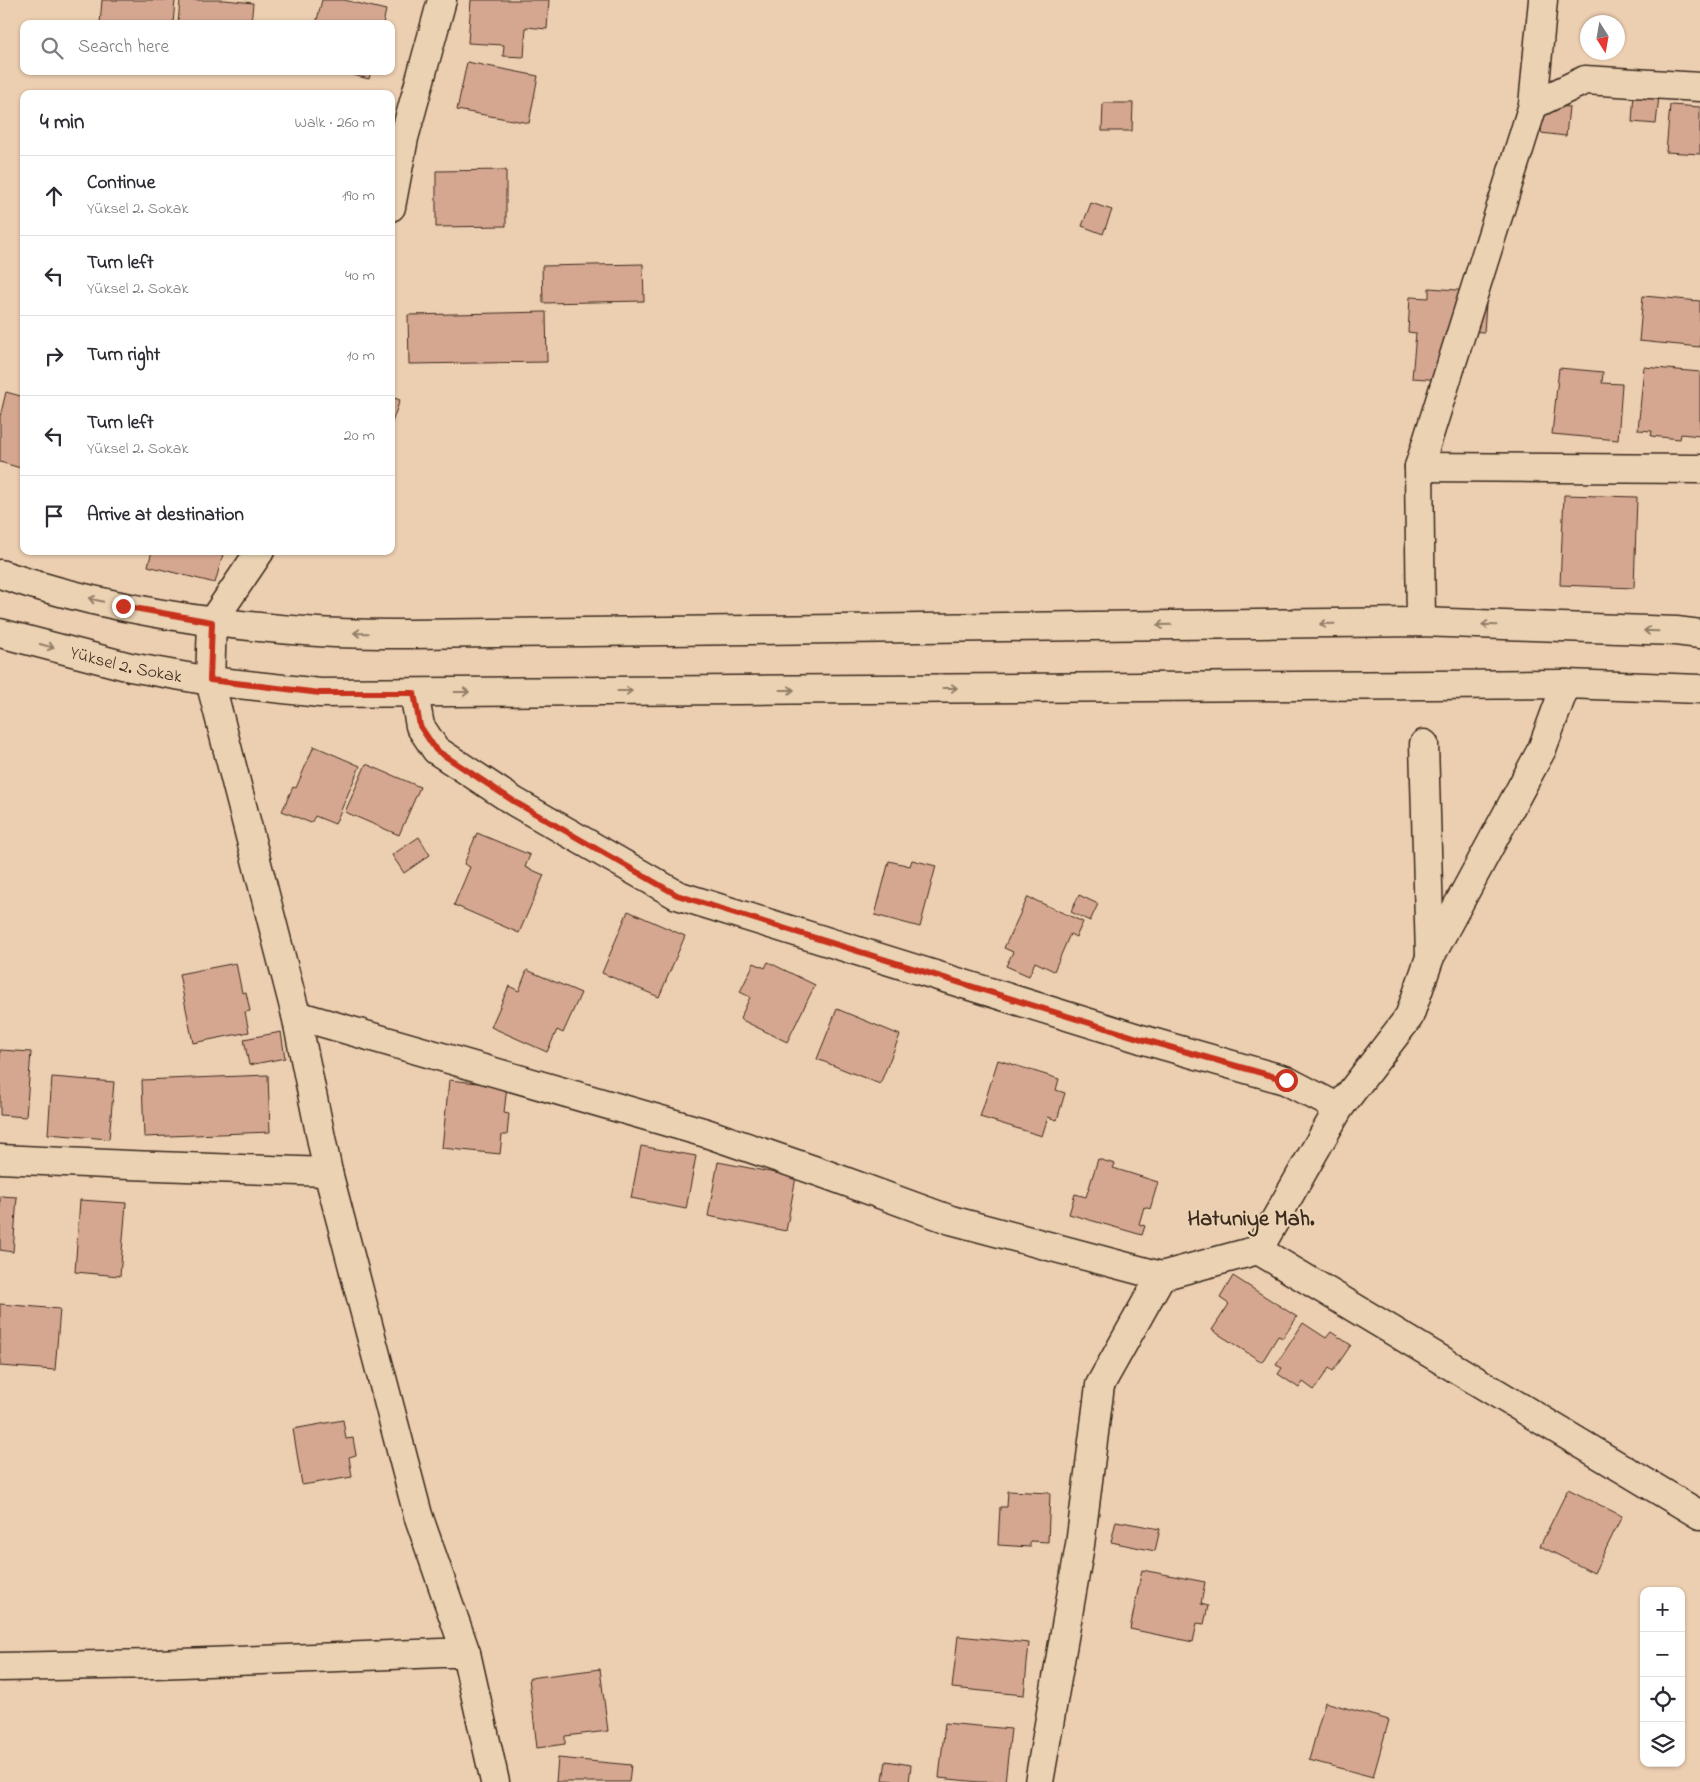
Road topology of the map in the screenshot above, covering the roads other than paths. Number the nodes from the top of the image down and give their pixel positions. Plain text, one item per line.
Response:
1 (442, 0) edge
2 (1543, 0) edge
3 (1700, 87) edge
4 (1533, 105) junction
5 (395, 186) edge
6 (1419, 467) junction
7 (1700, 469) edge
8 (257, 555) edge
9 (0, 574) edge
10 (212, 622) junction
11 (1421, 622) junction
12 (0, 633) edge
13 (1700, 634) edge
14 (210, 680) junction
15 (1566, 684) junction
16 (1700, 689) edge
17 (414, 693) junction
18 (1424, 744) dead end
19 (1430, 957) junction
20 (296, 1015) junction
21 (1339, 1108) junction
22 (0, 1158) edge
23 (328, 1172) junction
24 (1258, 1250) junction
25 (1161, 1276) junction
26 (1700, 1515) edge
27 (466, 1653) junction
28 (0, 1667) edge
29 (495, 1782) edge
30 (1040, 1782) edge

1 - 5 street
2 - 4 street
3 - 4 street
4 - 6 street
6 - 7 street
6 - 11 street
8 - 10 street
10 -> 9 street
11 -> 10 street
10 - 14 street
13 -> 11 street
12 -> 14 street, Yüksel 2. Sokak
14 - 17 street, Yüksel 2. Sokak
14 - 20 street
15 - 16 street, Yüksel 2. Sokak
17 -> 15 street, Yüksel 2. Sokak
15 - 19 street
17 - 21 street
18 - 19 street
19 - 21 street
20 - 23 street
20 - 25 street
21 - 24 street
22 - 23 street
23 - 27 street
24 - 25 street
24 - 26 street
25 - 30 street
27 - 28 street
27 - 29 street

